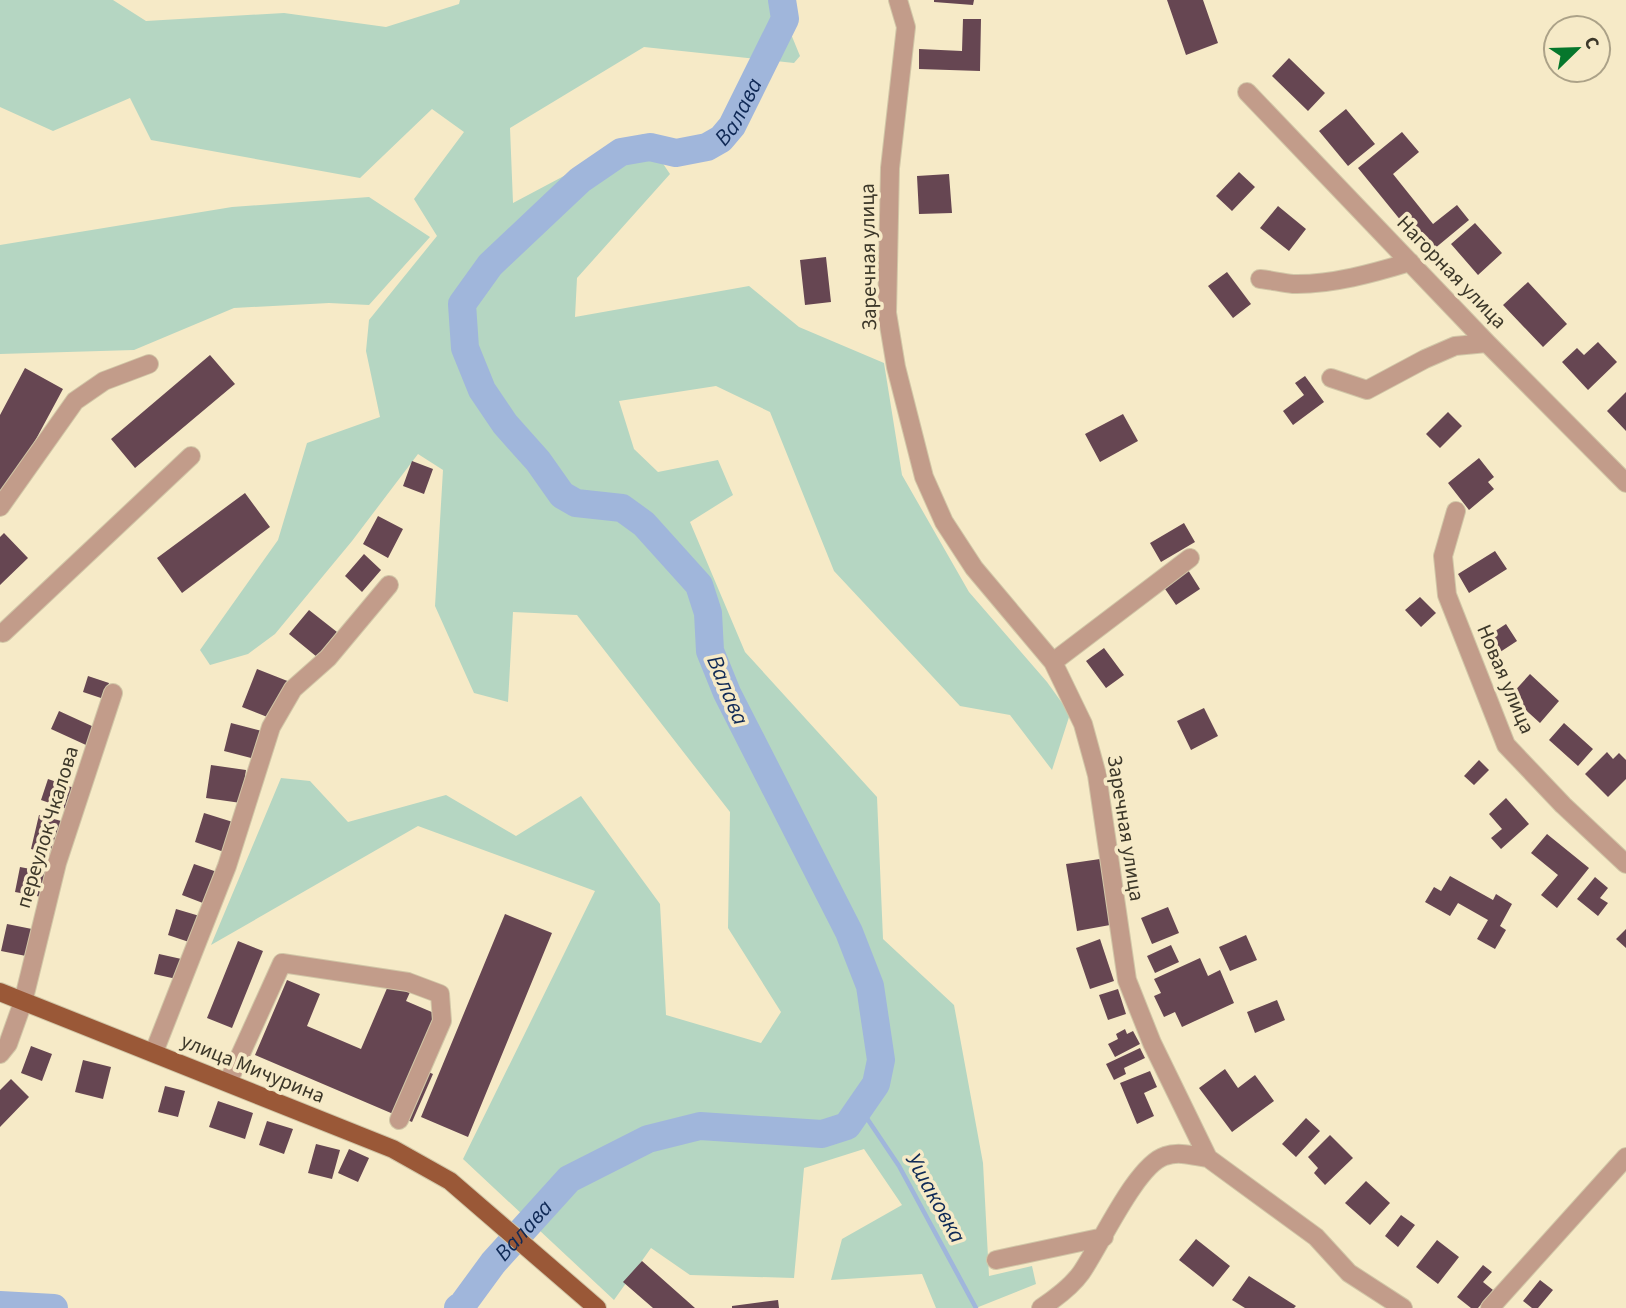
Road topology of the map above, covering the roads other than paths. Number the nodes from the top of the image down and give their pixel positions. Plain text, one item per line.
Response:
1 (898, 0) edge
2 (1247, 92) dead end
3 (1410, 262) junction
4 (1260, 279) dead end
5 (1488, 343) junction
6 (149, 364) dead end
7 (1331, 377) dead end
8 (191, 456) dead end
9 (1626, 483) edge
10 (0, 506) edge
11 (1456, 511) dead end
12 (1190, 558) dead end
13 (389, 585) dead end
14 (1, 633) edge
15 (1053, 662) junction
16 (113, 692) dead end
17 (1626, 864) edge
18 (0, 992) edge
19 (23, 1002) junction
20 (153, 1052) junction
21 (0, 1054) edge
22 (228, 1082) junction
23 (399, 1120) dead end
24 (1626, 1157) edge
25 (1208, 1158) junction
26 (1104, 1237) junction
27 (996, 1260) dead end
28 (597, 1308) edge
29 (1041, 1308) edge
30 (1403, 1308) edge
31 (1490, 1308) edge

1 - 15 street, Заречная улица
2 - 3 street, Нагорная улица
3 - 4 street
3 - 5 street, Нагорная улица
5 - 7 street
5 - 9 street, Нагорная улица
6 - 10 street
8 - 14 street
11 - 17 street, Новая улица
12 - 15 street
13 - 20 street
15 - 25 street, Заречная улица
16 - 19 street, переулок Чкалова
18 - 19 main road, улица Мичурина
19 - 20 main road, улица Мичурина
19 - 21 street, переулок Чкалова
20 - 22 main road, улица Мичурина
22 - 23 street
22 - 28 main road, улица Мичурина
24 - 31 street
25 - 26 street
25 - 30 street, Заречная улица
26 - 27 street
26 - 29 street

